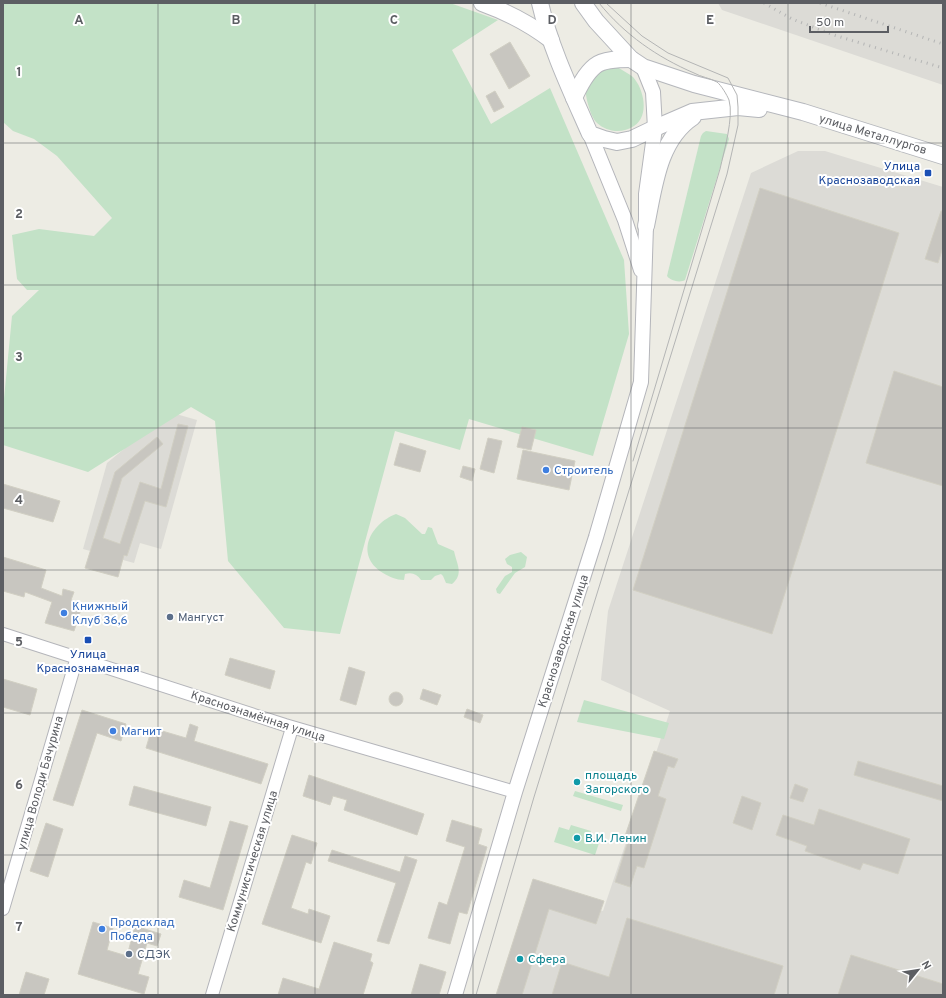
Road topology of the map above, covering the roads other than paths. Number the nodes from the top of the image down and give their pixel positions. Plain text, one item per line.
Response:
1 (482, 3) edge
2 (540, 3) edge
3 (583, 3) edge
4 (551, 40) junction
5 (637, 63) junction
6 (574, 98) junction
7 (702, 111) junction
8 (803, 112) junction
9 (655, 128) junction
10 (590, 134) junction
11 (943, 156) edge
12 (646, 226) junction
13 (645, 282) junction
14 (3, 634) edge
15 (77, 657) junction
16 (292, 728) junction
17 (515, 792) junction
18 (3, 909) edge
19 (212, 995) edge
20 (455, 995) edge

1 - 4 main road
2 - 4 main road
3 - 5 main road
4 - 6 main road
5 - 6 main road
5 - 8 main road
5 - 9 street
6 - 10 main road
7 - 8 main road
7 - 9 main road
7 - 12 main road
8 - 11 main road, улица Металлургов
9 - 10 main road
9 - 12 street, Краснозаводская улица
10 - 13 street
12 - 13 street, Краснозаводская улица
13 - 17 street, Краснозаводская улица
14 - 15 street, Краснознамённая улица
15 - 16 street, Краснознамённая улица
15 - 18 street, улица Володи Бачурина
16 - 17 street, Краснознамённая улица
16 - 19 street, Коммунистическая улица
17 - 20 street, Краснозаводская улица

